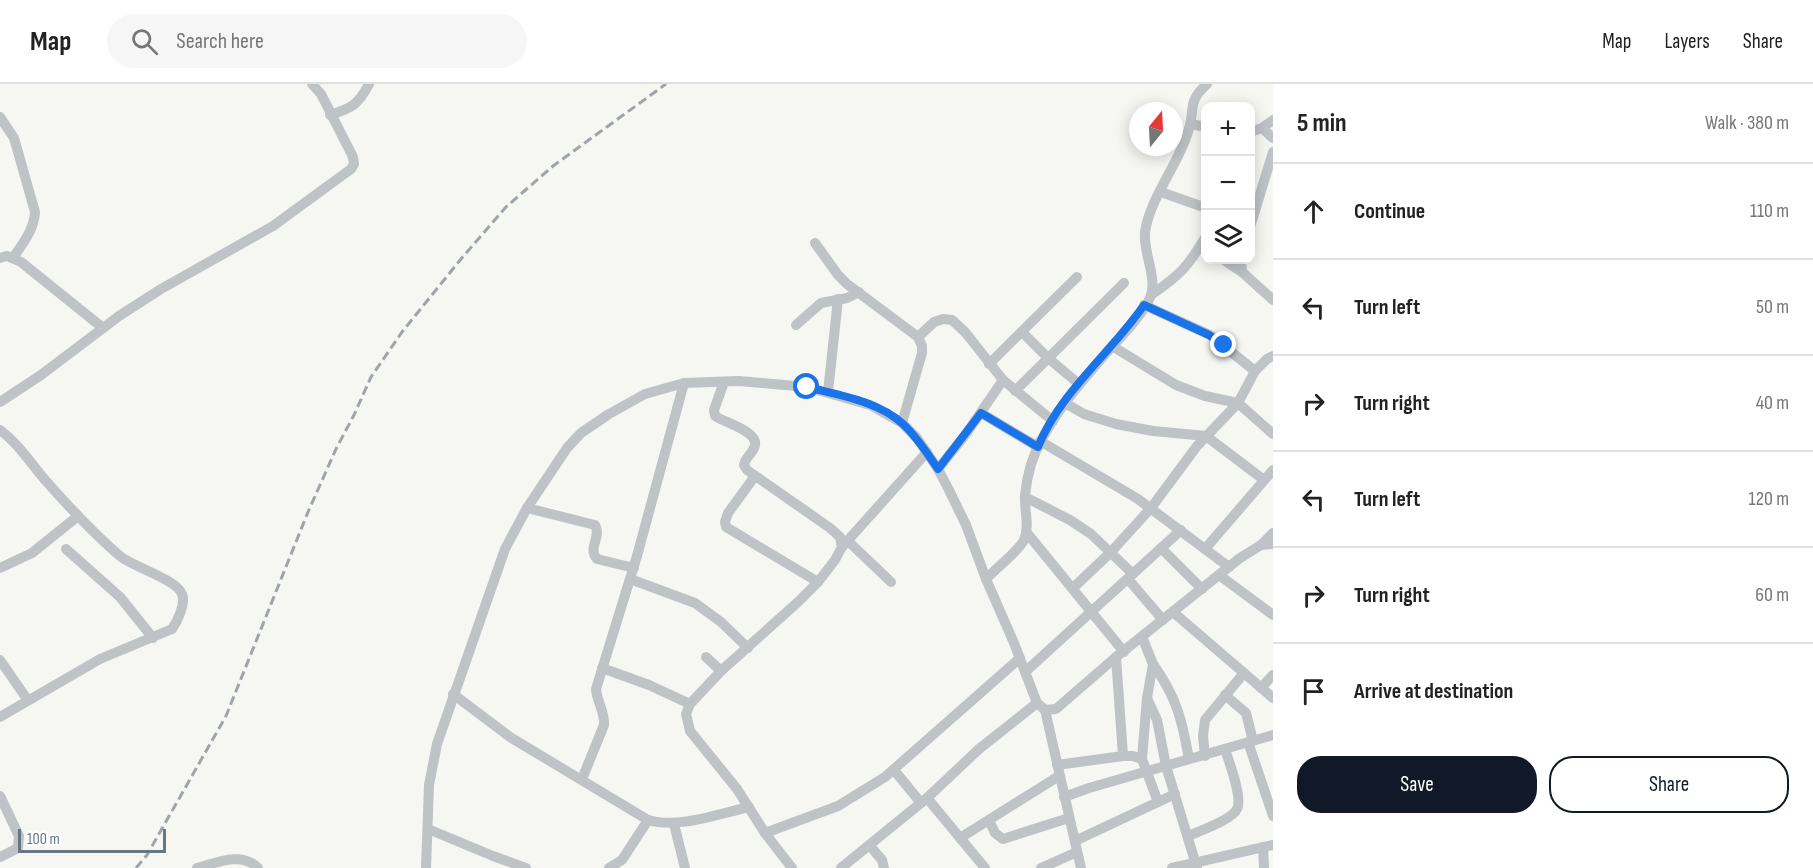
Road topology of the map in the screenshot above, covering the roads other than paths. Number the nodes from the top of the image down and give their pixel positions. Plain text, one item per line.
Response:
1 (312, 84) edge
2 (369, 84) edge
3 (1207, 84) edge
4 (330, 115) junction
5 (0, 117) edge
6 (1273, 120) edge
7 (1191, 124) junction
8 (1201, 126) edge
9 (1262, 128) junction
10 (1255, 131) edge
11 (1273, 138) edge
12 (1273, 153) edge
13 (1161, 192) junction
14 (1201, 206) edge
15 (1255, 214) edge
16 (815, 243) dead end
17 (1201, 246) edge
18 (0, 258) edge
19 (13, 258) junction
20 (1230, 264) edge
21 (1241, 264) edge
22 (1242, 272) junction
23 (1077, 277) dead end
24 (1124, 283) dead end
25 (859, 292) junction
26 (1151, 295) junction
27 (838, 300) junction
28 (1273, 300) edge
29 (1144, 305) junction
30 (796, 325) dead end
31 (103, 328) junction
32 (1022, 332) junction
33 (918, 337) junction
34 (1112, 346) junction
35 (1273, 356) edge
36 (1048, 358) junction
37 (989, 364) junction
38 (1255, 371) junction
39 (1003, 380) junction
40 (724, 382) junction
41 (684, 383) junction
42 (1079, 384) junction
43 (828, 392) junction
44 (1014, 392) junction
45 (0, 402) edge
46 (1065, 403) junction
47 (1238, 403) junction
48 (981, 413) junction
49 (1053, 421) junction
50 (902, 423) junction
51 (0, 430) edge
52 (1273, 434) edge
53 (1206, 436) junction
54 (1039, 444) junction
55 (927, 452) junction
56 (938, 469) junction
57 (1273, 470) edge
58 (755, 476) junction
59 (1264, 480) junction
60 (1025, 497) junction
61 (527, 507) junction
62 (1151, 508) junction
63 (78, 516) junction
64 (1181, 530) junction
65 (1027, 533) junction
66 (1273, 533) edge
67 (845, 544) junction
68 (1273, 544) edge
69 (1261, 545) junction
70 (1161, 548) junction
71 (66, 549) dead end
72 (1205, 549) junction
73 (1111, 552) junction
74 (1229, 567) junction
75 (0, 568) edge
76 (632, 574) junction
77 (1219, 575) junction
78 (1130, 576) junction
79 (986, 579) junction
80 (818, 582) junction
81 (891, 582) dead end
82 (1073, 588) junction
83 (1202, 589) junction
84 (1092, 611) junction
85 (1173, 612) junction
86 (1273, 615) edge
87 (1163, 620) junction
88 (1142, 637) junction
89 (153, 638) junction
90 (748, 648) junction
91 (1120, 655) junction
92 (706, 657) dead end
93 (1020, 658) junction
94 (0, 660) edge
95 (1153, 664) junction
96 (602, 668) junction
97 (721, 671) junction
98 (1025, 672) junction
99 (1244, 673) junction
100 (1273, 675) edge
101 (1261, 688) junction
102 (453, 694) junction
103 (1225, 695) junction
104 (1147, 698) junction
105 (27, 699) junction
106 (1273, 699) edge
107 (690, 704) junction
108 (1041, 707) junction
109 (0, 717) edge
110 (1273, 735) edge
111 (1251, 742) junction
112 (1225, 749) junction
113 (1123, 756) junction
114 (1204, 756) junction
115 (1142, 759) junction
116 (1190, 759) junction
117 (1057, 765) junction
118 (1166, 766) junction
119 (894, 770) junction
120 (1148, 771) junction
121 (1059, 776) junction
122 (582, 779) junction
123 (1175, 794) junction
124 (0, 796) edge
125 (1064, 798) junction
126 (924, 801) junction
127 (1158, 802) junction
128 (749, 807) junction
129 (1273, 816) edge
130 (1069, 818) junction
131 (648, 819) junction
132 (989, 820) junction
133 (674, 824) junction
134 (428, 829) junction
135 (765, 833) junction
136 (1188, 836) junction
137 (960, 838) junction
138 (870, 846) junction
139 (1268, 846) edge
140 (1076, 847) junction
141 (0, 856) edge
142 (623, 864) edge
143 (1197, 866) edge
144 (197, 868) edge
145 (258, 868) edge
146 (426, 868) edge
147 (526, 868) edge
148 (609, 868) edge
149 (685, 868) edge
150 (792, 868) edge
151 (841, 868) edge
152 (884, 868) edge
153 (985, 868) edge
154 (1041, 868) edge
155 (1081, 868) edge
156 (1172, 868) edge
157 (1264, 868) edge

1 - 4 street
2 - 4 street
3 - 7 street
4 - 31 street
5 - 19 street
6 - 9 street
7 - 8 street
7 - 13 street
9 - 10 street
9 - 11 street
12 - 15 street
13 - 14 street
13 - 26 street
16 - 25 street
17 - 26 street
18 - 19 street
19 - 31 street
20 - 22 street
21 - 22 street
22 - 28 street
23 - 32 street
24 - 36 street
25 - 27 street
25 - 33 street
26 - 29 street
27 - 30 street
27 - 43 street
29 - 34 street
29 - 38 street
31 - 45 street
32 - 36 street
32 - 37 street
33 - 37 street
33 - 50 street
34 - 42 street
34 - 47 street
35 - 38 street
36 - 42 street
36 - 44 street
37 - 39 street
38 - 47 street
39 - 44 street
39 - 48 street
40 - 41 street
40 - 43 street
40 - 58 street
41 - 61 street
41 - 76 street
42 - 46 street
43 - 50 street
44 - 49 street
46 - 49 street
46 - 53 street
47 - 52 street
47 - 53 street
48 - 54 street
48 - 56 street
49 - 54 street
50 - 55 street
51 - 63 street
53 - 59 street
53 - 62 street
54 - 60 street
54 - 62 street
55 - 56 street
55 - 67 street
56 - 79 street
57 - 59 street
58 - 67 street
58 - 80 street
59 - 72 street
60 - 65 street
60 - 73 street
61 - 76 street
61 - 102 street
62 - 64 street
62 - 73 street
63 - 75 street
63 - 89 street
64 - 70 street
64 - 72 street
65 - 79 street
65 - 82 street
66 - 69 street
67 - 80 street
67 - 81 street
68 - 69 street
69 - 74 street
70 - 78 street
70 - 83 street
71 - 89 street
72 - 74 street
73 - 78 street
73 - 82 street
74 - 77 street
76 - 90 street
76 - 96 street
77 - 83 street
77 - 86 street
78 - 84 street
78 - 87 street
79 - 93 street
80 - 90 street
82 - 84 street
83 - 85 street
84 - 91 street
84 - 98 street
85 - 87 street
85 - 99 street
87 - 88 street
88 - 91 street
88 - 95 street
89 - 105 street
90 - 97 street
91 - 108 street
91 - 113 street
92 - 97 street
93 - 98 street
93 - 119 street
94 - 105 street
95 - 104 street
95 - 116 street
96 - 107 street
96 - 122 street
97 - 107 street
98 - 108 street
99 - 101 street
99 - 103 street
100 - 101 street
101 - 106 street
102 - 122 street
102 - 134 street
103 - 111 street
103 - 114 street
104 - 115 street
104 - 118 street
105 - 109 street
107 - 128 street
108 - 117 street
108 - 126 street
110 - 111 street
111 - 112 street
111 - 129 street
112 - 114 street
112 - 136 street
113 - 115 street
113 - 117 street
114 - 116 street
115 - 120 street
116 - 118 street
117 - 121 street
118 - 120 street
118 - 123 street
119 - 126 street
119 - 135 street
120 - 125 street
120 - 127 street
121 - 125 street
121 - 132 street
122 - 131 street
123 - 127 street
123 - 136 street
124 - 141 street
125 - 130 street
126 - 137 street
126 - 138 street
127 - 140 street
128 - 133 street
128 - 135 street
130 - 132 street
130 - 140 street
131 - 133 street
131 - 142 street
132 - 137 street
133 - 149 street
134 - 146 street
134 - 147 street
135 - 150 street
136 - 143 street
137 - 153 street
138 - 151 street
138 - 152 street
139 - 143 street
139 - 157 street
140 - 154 street
140 - 155 street
142 - 148 street
143 - 156 street
144 - 145 street

